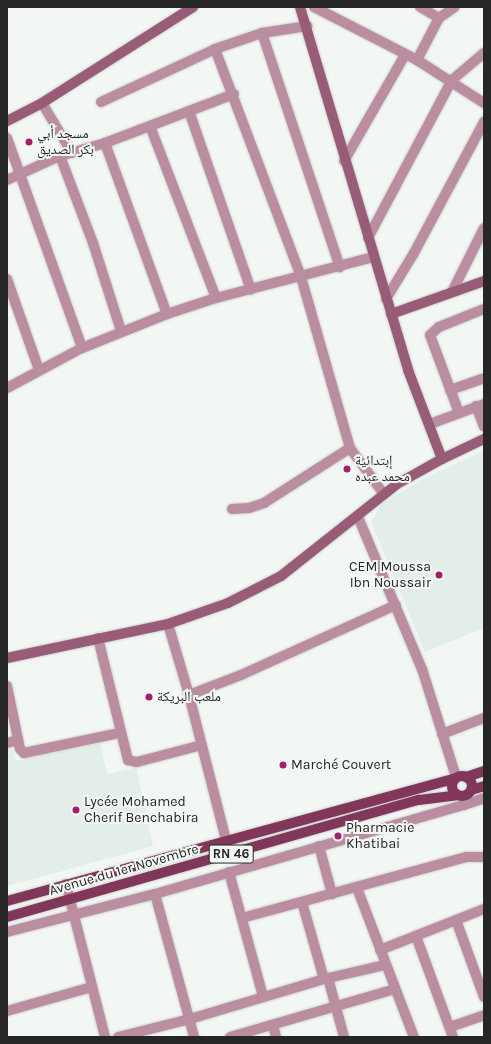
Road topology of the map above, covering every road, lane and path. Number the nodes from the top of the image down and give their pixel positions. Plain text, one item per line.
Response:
1 (193, 7) edge
2 (300, 7) edge
3 (314, 7) edge
4 (420, 7) edge
5 (456, 7) edge
6 (440, 14) edge
7 (307, 26) junction
8 (262, 33) junction
9 (215, 49) junction
10 (484, 53) edge
11 (405, 55) junction
12 (417, 60) junction
13 (452, 80) junction
14 (234, 94) junction
15 (101, 102) dead end
16 (484, 102) edge
17 (42, 104) junction
18 (189, 111) junction
19 (7, 121) edge
20 (484, 122) edge
21 (150, 126) junction
22 (7, 138) edge
23 (105, 143) junction
24 (72, 153) junction
25 (60, 156) junction
26 (344, 161) junction
27 (21, 175) junction
28 (7, 180) edge
29 (484, 228) edge
30 (368, 238) junction
31 (373, 258) junction
32 (340, 267) junction
33 (301, 277) junction
34 (7, 279) edge
35 (484, 281) edge
36 (251, 290) junction
37 (453, 290) junction
38 (216, 298) junction
39 (386, 299) junction
40 (484, 309) edge
41 (167, 314) junction
42 (391, 314) junction
43 (121, 331) junction
44 (82, 348) junction
45 (39, 370) junction
46 (484, 378) edge
47 (7, 388) edge
48 (450, 390) junction
49 (480, 405) edge
50 (459, 413) junction
51 (430, 424) junction
52 (484, 427) edge
53 (484, 439) edge
54 (350, 448) junction
55 (442, 458) junction
56 (383, 493) junction
57 (232, 509) dead end
58 (358, 517) junction
59 (396, 605) junction
60 (168, 624) junction
61 (98, 638) junction
62 (7, 658) edge
63 (7, 686) edge
64 (189, 695) junction
65 (484, 718) edge
66 (120, 733) junction
67 (442, 734) junction
68 (18, 740) junction
69 (7, 743) edge
70 (202, 745) junction
71 (484, 771) edge
72 (459, 778) junction
73 (484, 786) edge
74 (464, 797) junction
75 (484, 798) edge
76 (226, 840) junction
77 (319, 846) junction
78 (484, 856) edge
79 (229, 872) junction
80 (66, 884) junction
81 (357, 888) junction
82 (155, 894) junction
83 (332, 894) junction
84 (70, 900) junction
85 (7, 901) edge
86 (302, 902) junction
87 (484, 909) edge
88 (74, 914) junction
89 (7, 917) edge
90 (242, 918) junction
91 (456, 920) junction
92 (7, 932) edge
93 (416, 936) junction
94 (380, 950) junction
95 (385, 965) junction
96 (480, 974) edge
97 (326, 978) junction
98 (92, 988) junction
99 (395, 990) junction
100 (263, 996) junction
101 (484, 997) edge
102 (335, 1006) junction
103 (7, 1011) edge
104 (484, 1015) edge
105 (190, 1019) junction
106 (273, 1025) junction
107 (450, 1027) junction
108 (105, 1037) edge
109 (118, 1037) edge
110 (194, 1037) edge
111 (233, 1037) edge
112 (276, 1037) edge
113 (344, 1037) edge
114 (414, 1037) edge
115 (454, 1037) edge

1 - 17 main road
2 - 7 main road
3 - 11 street
4 - 6 street
5 - 6 street
6 - 12 street
7 - 8 street
7 - 26 main road
8 - 9 street
8 - 32 street
9 - 14 street
9 - 15 street
10 - 13 street
11 - 12 street
11 - 26 street
12 - 13 street
13 - 16 street
13 - 30 street
14 - 18 street
14 - 33 street
17 - 19 main road
17 - 24 street
18 - 21 street
18 - 36 street
20 - 39 street
21 - 23 street
21 - 38 street
22 - 27 street
23 - 24 street
23 - 41 street
24 - 25 street
25 - 27 street
25 - 43 street
26 - 30 main road
27 - 28 street
27 - 44 street
29 - 37 street
30 - 31 main road
31 - 32 street
31 - 39 main road
32 - 33 street
33 - 36 street
33 - 54 street
34 - 45 street
35 - 37 main road
36 - 38 street
37 - 42 main road
38 - 41 street
39 - 42 main road
40 - 48 street
41 - 43 street
42 - 51 main road
43 - 44 street
44 - 45 street
45 - 47 street
46 - 48 street
48 - 50 street
49 - 50 street
49 - 52 street
50 - 51 street
51 - 55 main road
53 - 55 main road
54 - 56 street
54 - 57 street
55 - 56 main road
56 - 58 main road
58 - 59 street
58 - 60 main road
59 - 64 street
59 - 67 street
60 - 61 main road
60 - 64 street
61 - 62 main road
61 - 66 street
63 - 68 street
64 - 70 street
65 - 67 street
66 - 68 street
66 - 70 street
67 - 72 street
68 - 69 street
70 - 76 street
71 - 72 main road, Avenue du 1er Novembre / RN 46
72 - 74 main road
72 - 74 main road
72 - 76 main road, Avenue du 1er Novembre / RN 46
73 - 74 main road, Avenue du 1er Novembre / RN 46
74 - 75 street
74 - 77 street
74 - 84 main road, Avenue du 1er Novembre / RN 46
76 - 80 main road, Avenue du 1er Novembre / RN 46
77 - 79 street
77 - 83 street
78 - 81 street
79 - 82 street
79 - 90 street
80 - 84 street
80 - 85 main road, Avenue du 1er Novembre / RN 46
81 - 83 street
81 - 94 street
82 - 88 street
82 - 105 street
83 - 86 street
84 - 88 street
84 - 89 main road, Avenue du 1er Novembre / RN 46
86 - 90 street
86 - 97 street
87 - 91 street
88 - 92 street
88 - 98 street
90 - 100 street
91 - 93 street
91 - 96 street
93 - 94 street
93 - 107 street
94 - 95 street
95 - 97 street
95 - 99 street
96 - 101 street
97 - 100 street
97 - 102 street
98 - 103 street
98 - 108 street
99 - 102 street
99 - 114 street
100 - 105 street
102 - 106 street
102 - 113 street
104 - 107 street
105 - 109 street
105 - 110 street
106 - 111 street
106 - 112 street
107 - 115 street

